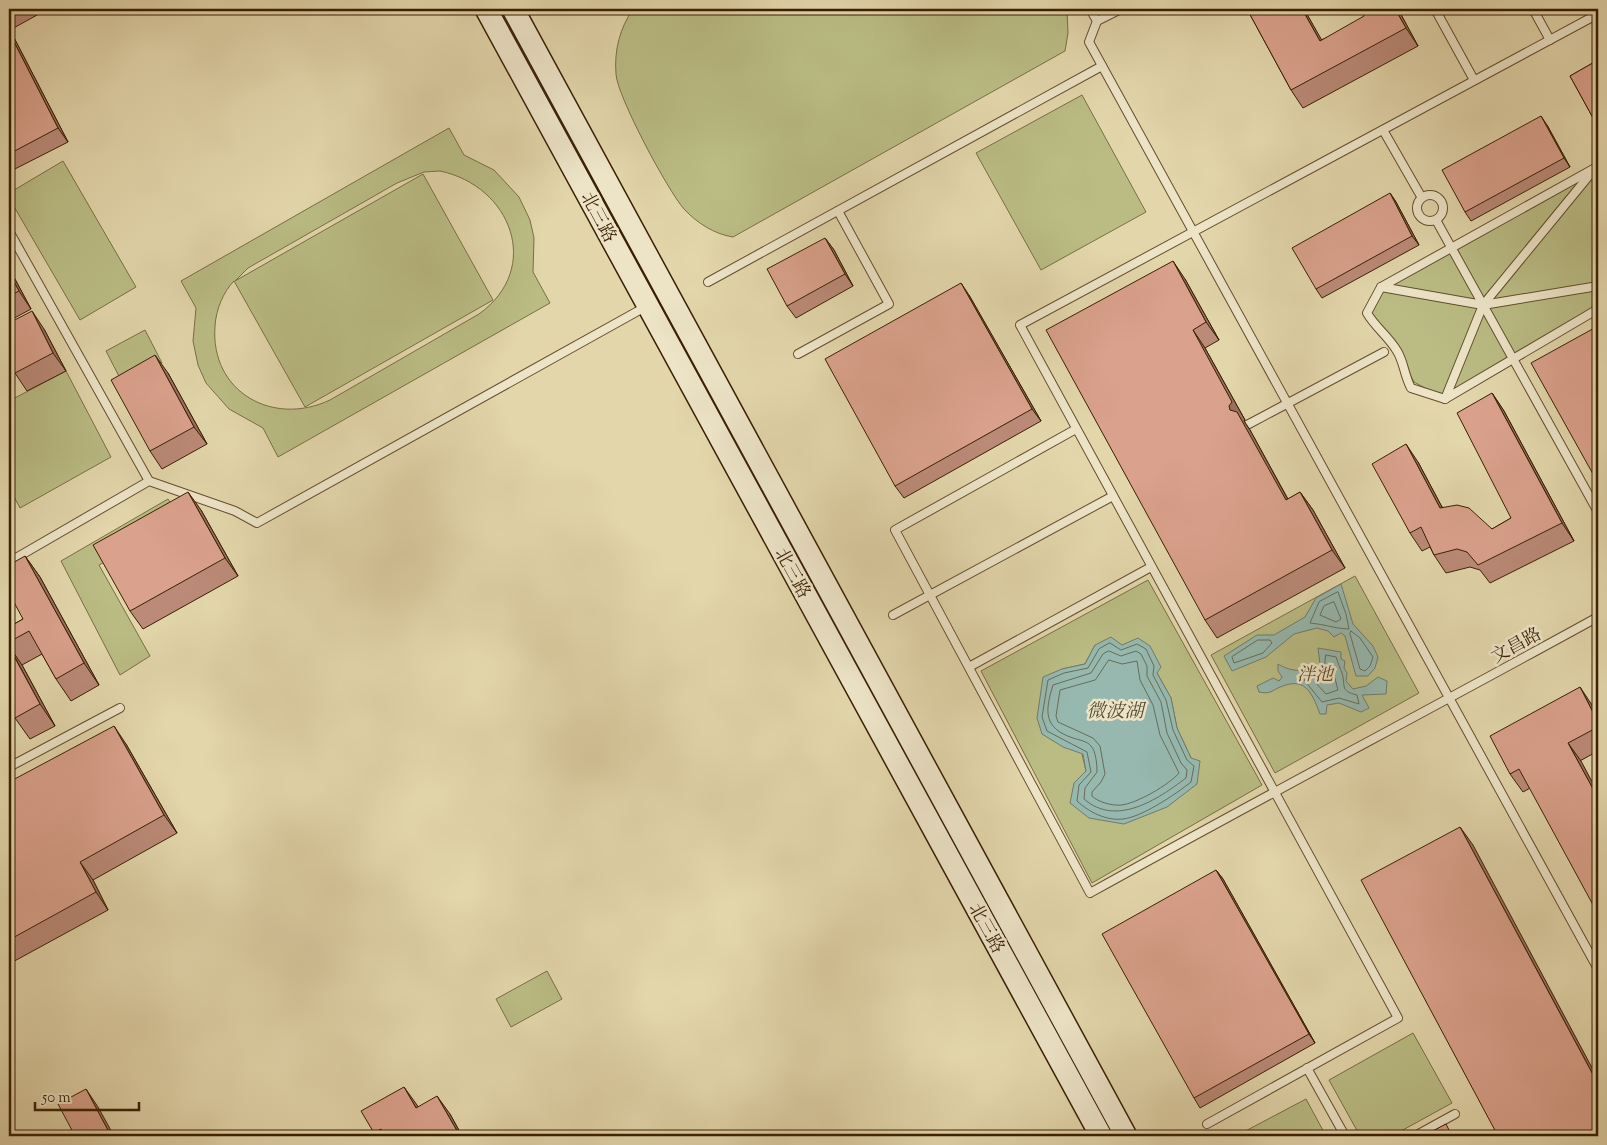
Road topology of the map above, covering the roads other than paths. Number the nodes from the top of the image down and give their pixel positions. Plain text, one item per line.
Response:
1 (486, 9) edge
2 (513, 9) edge
3 (1090, 9) edge
4 (1121, 9) edge
5 (1435, 9) edge
6 (1533, 9) edge
7 (1598, 14) edge
8 (1097, 22) junction
9 (1550, 40) junction
10 (1102, 66) junction
11 (1474, 80) junction
12 (1383, 130) junction
13 (1422, 198) junction
14 (838, 210) junction
15 (1436, 220) junction
16 (9, 231) edge
17 (1194, 231) junction
18 (1451, 248) junction
19 (708, 282) dead end
20 (1598, 286) edge
21 (1381, 287) junction
22 (1483, 305) junction
23 (647, 306) junction
24 (1598, 309) edge
25 (1384, 352) dead end
26 (798, 354) dead end
27 (1513, 358) junction
28 (1445, 399) junction
29 (1288, 404) junction
30 (1247, 425) edge
31 (1076, 429) junction
32 (149, 482) junction
33 (1113, 496) junction
34 (1598, 512) edge
35 (9, 562) edge
36 (1151, 567) junction
37 (930, 595) junction
38 (892, 616) dead end
39 (1598, 617) edge
40 (969, 667) junction
41 (1449, 699) junction
42 (120, 708) dead end
43 (9, 767) edge
44 (1274, 790) junction
45 (1598, 969) edge
46 (1307, 1068) junction
47 (1455, 1114) dead end
48 (1207, 1124) dead end
49 (1101, 1136) edge
50 (1126, 1136) edge
51 (1345, 1136) edge
52 (1415, 1136) edge

1 - 23 main road, 北三路
2 - 50 main road, 北三路
3 - 8 lane
4 - 8 lane
5 - 11 lane
6 - 9 lane
7 - 9 lane
8 - 10 lane
9 - 11 lane
10 - 14 lane
10 - 17 lane
11 - 12 lane
12 - 13 lane
12 - 17 lane
13 - 15 lane
13 - 15 lane
14 - 19 lane
14 - 26 lane
15 - 18 lane
16 - 32 lane
17 - 29 lane
17 - 31 lane
18 - 21 lane
18 - 22 lane
18 - 22 lane
20 - 22 lane
21 - 22 lane
21 - 28 lane
22 - 27 lane
22 - 28 lane
23 - 32 lane
23 - 49 main road, 北三路
24 - 27 lane
25 - 29 lane
27 - 28 lane
27 - 34 lane
29 - 30 lane
29 - 41 lane
31 - 33 lane
31 - 37 lane
32 - 35 lane
33 - 36 lane
33 - 37 lane
36 - 40 lane
36 - 44 lane
37 - 38 lane
37 - 40 lane
39 - 41 lane, 文昌路
40 - 44 lane, 文昌路
41 - 44 lane, 文昌路
41 - 45 lane
42 - 43 lane
44 - 46 lane
46 - 48 lane
46 - 51 lane
47 - 52 lane

